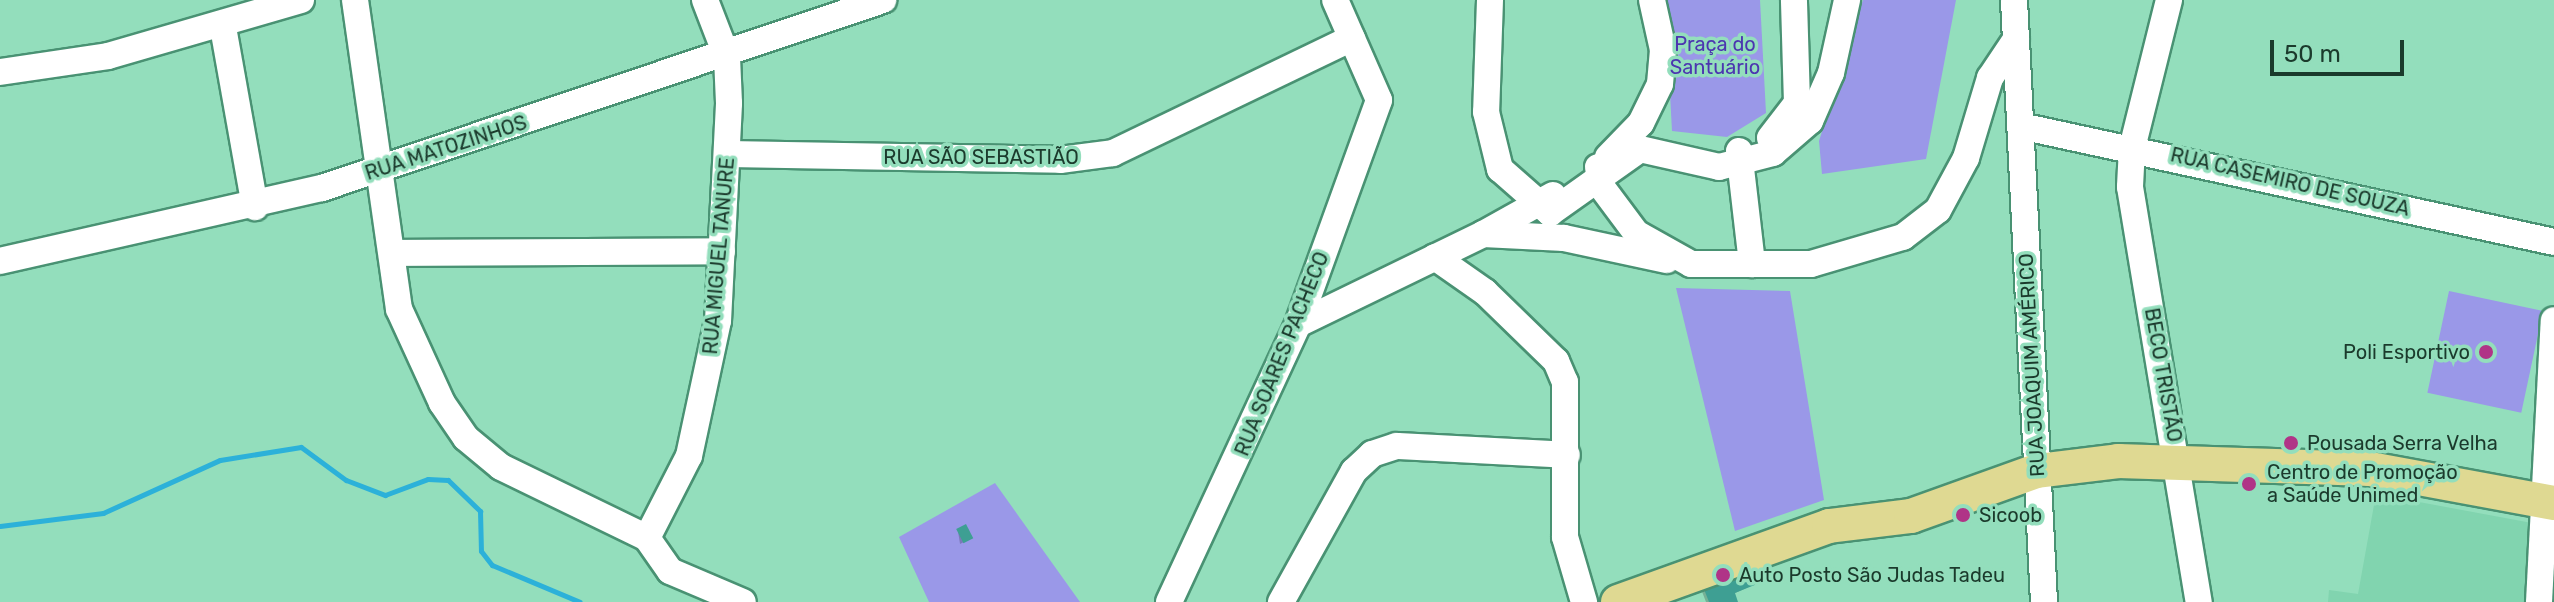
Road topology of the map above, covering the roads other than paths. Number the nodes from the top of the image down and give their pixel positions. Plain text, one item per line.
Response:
1 (301, 0) edge
2 (355, 0) edge
3 (705, 0) edge
4 (883, 0) edge
5 (1335, 0) edge
6 (1490, 0) edge
7 (1652, 0) edge
8 (1794, 0) edge
9 (1847, 0) edge
10 (2014, 0) edge
11 (2169, 0) edge
12 (223, 27) junction
13 (1352, 38) junction
14 (2016, 39) junction
15 (727, 57) junction
16 (0, 72) edge
17 (1641, 123) junction
18 (2025, 127) junction
19 (2132, 148) junction
20 (728, 154) junction
21 (1740, 156) junction
22 (383, 169) junction
23 (1598, 170) junction
24 (1537, 202) junction
25 (255, 207) junction
26 (1483, 234) junction
27 (2554, 242) edge
28 (722, 251) junction
29 (393, 253) junction
30 (1435, 257) junction
31 (0, 261) edge
32 (1691, 264) junction
33 (1752, 264) junction
34 (2554, 320) edge
35 (1298, 324) junction
36 (1567, 455) junction
37 (2178, 459) junction
38 (2037, 471) junction
39 (2547, 501) edge
40 (647, 538) junction
41 (743, 602) edge
42 (1170, 602) edge
43 (1281, 602) edge
44 (1584, 602) edge
45 (1618, 602) edge
46 (2044, 602) edge
47 (2199, 602) edge
48 (2539, 602) edge

1 - 12 street
2 - 22 street
3 - 15 street
4 - 15 street, RUA MATOZINHOS
5 - 13 street
6 - 24 street
7 - 17 street
8 - 21 street
9 - 21 street
10 - 14 street, RUA JOAQUIM AMÉRICO
11 - 19 street, BECO TRISTÃO
12 - 16 street
12 - 25 street
13 - 20 street, RUA SÃO SEBASTIÃO
13 - 35 street, RUA SOARES PACHECO
14 - 18 street, RUA JOAQUIM AMÉRICO
14 - 33 street
15 - 20 street, RUA MIGUEL TANURE
15 - 22 street, RUA MATOZINHOS
17 - 21 street
17 - 23 street
18 - 19 street, RUA CASEMIRO DE SOUZA
18 - 38 street, RUA JOAQUIM AMÉRICO
19 - 27 street, RUA CASEMIRO DE SOUZA
19 - 37 street, BECO TRISTÃO
20 - 28 street, RUA MIGUEL TANURE
21 - 23 street
21 - 33 street
22 - 25 street, RUA MATOZINHOS
22 - 29 street
23 - 24 street
23 - 32 street
24 - 26 street
25 - 31 street, RUA MATOZINHOS
26 - 30 street
26 - 32 street
28 - 29 street
28 - 40 street, RUA MIGUEL TANURE
29 - 40 street
30 - 35 street
30 - 36 street
32 - 33 street
34 - 39 street
35 - 42 street, RUA SOARES PACHECO
36 - 43 street
36 - 44 street
37 - 38 main road
37 - 39 main road
37 - 47 street, BECO TRISTÃO
38 - 45 main road
38 - 46 street, RUA JOAQUIM AMÉRICO
39 - 48 street
40 - 41 street

